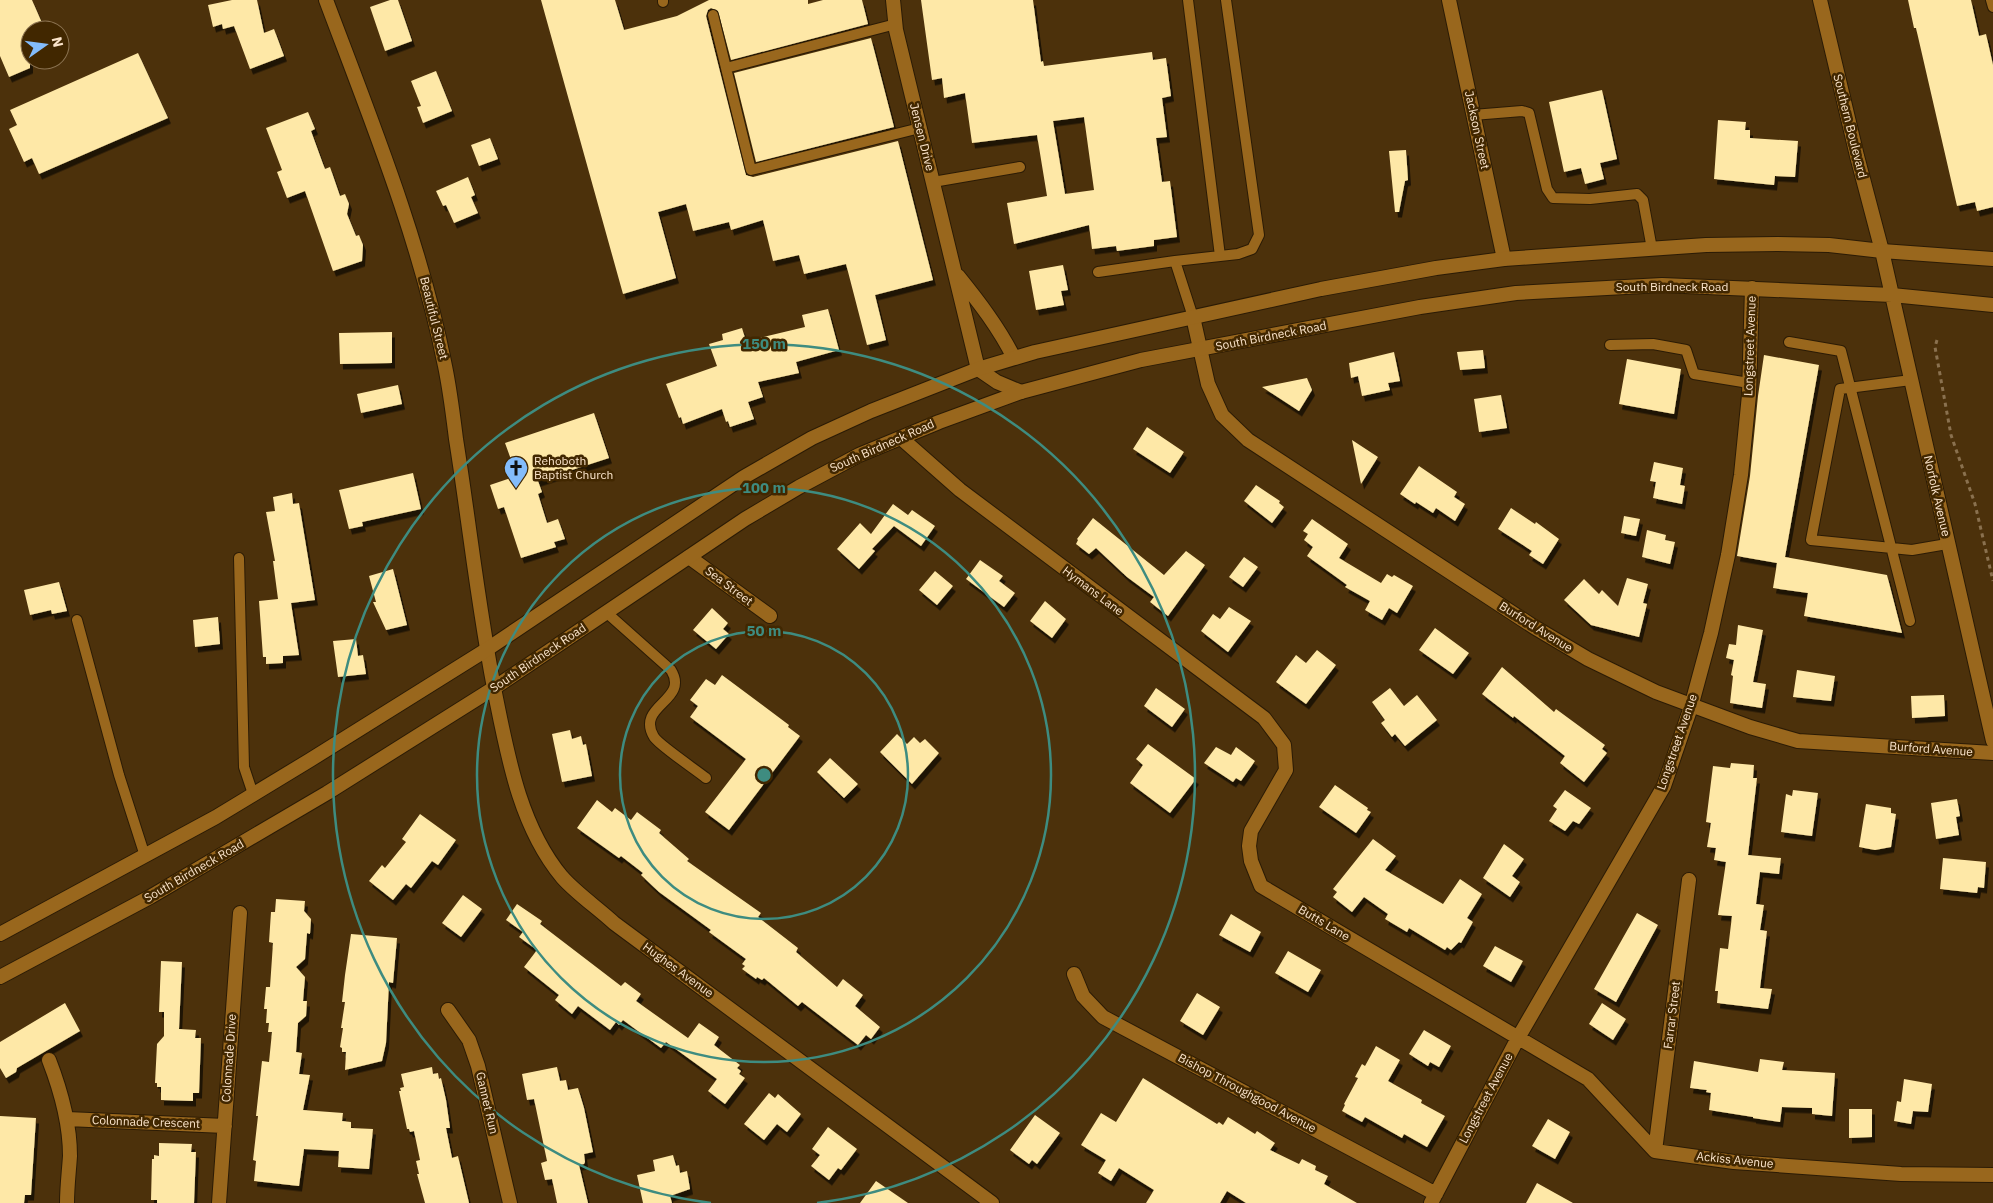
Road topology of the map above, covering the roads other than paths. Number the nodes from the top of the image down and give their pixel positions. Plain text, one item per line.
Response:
1 (326, 0) edge
2 (893, 0) edge
3 (1188, 0) edge
4 (1226, 0) edge
5 (1449, 0) edge
6 (1820, 0) edge
7 (1992, 0) edge
8 (1993, 7) edge
9 (713, 15) dead end
10 (896, 24) junction
11 (726, 68) junction
12 (1474, 115) junction
13 (920, 128) junction
14 (1020, 167) dead end
15 (933, 182) junction
16 (1652, 248) junction
17 (1882, 251) junction
18 (1220, 256) junction
19 (1504, 259) junction
20 (1993, 259) edge
21 (1175, 261) junction
22 (1098, 272) dead end
23 (956, 274) junction
24 (1752, 288) junction
25 (1892, 295) junction
26 (1993, 305) edge
27 (1193, 317) junction
28 (1789, 342) dead end
29 (1610, 345) dead end
30 (1200, 350) junction
31 (1014, 358) junction
32 (978, 369) junction
33 (1911, 380) junction
34 (1749, 383) junction
35 (1851, 388) junction
36 (1021, 392) junction
37 (900, 438) junction
38 (1947, 544) junction
39 (1892, 549) junction
40 (689, 557) junction
41 (239, 558) dead end
42 (607, 613) junction
43 (770, 616) dead end
44 (77, 620) dead end
45 (1910, 621) dead end
46 (486, 650) junction
47 (494, 688) junction
48 (1691, 707) junction
49 (1993, 741) edge
50 (1284, 745) joint
51 (1993, 753) edge
52 (706, 778) dead end
53 (253, 794) junction
54 (145, 856) junction
55 (1689, 880) dead end
56 (240, 913) dead end
57 (0, 934) edge
58 (1074, 974) dead end
59 (0, 977) edge
60 (448, 1010) dead end
61 (1518, 1038) junction
62 (49, 1060) dead end
63 (67, 1119) junction
64 (224, 1126) junction
65 (1655, 1151) junction
66 (1993, 1175) edge
67 (1434, 1198) edge
68 (67, 1203) edge
69 (219, 1203) edge
70 (510, 1203) edge
71 (992, 1203) edge

1 - 46 street, Beautiful Street
2 - 10 street, Jensen Drive
3 - 18 lane
4 - 18 lane
5 - 12 street, Jackson Street
6 - 17 street, Southern Boulevard
7 - 8 lane
9 - 11 lane
10 - 11 lane
10 - 13 street, Jensen Drive
11 - 13 lane
12 - 16 lane
12 - 19 street, Jackson Street
13 - 15 street, Jensen Drive
14 - 15 lane
15 - 23 street, Jensen Drive
16 - 17 street
16 - 19 street
17 - 20 street
17 - 25 street, Norfolk Avenue
18 - 21 lane
19 - 27 street
21 - 22 lane
21 - 27 lane
23 - 31 street, Jensen Drive
23 - 32 street, Jensen Drive
24 - 25 street, South Birdneck Road
24 - 30 street, South Birdneck Road
24 - 34 street, Longstreet Avenue
25 - 26 street, South Birdneck Road
25 - 33 street, Norfolk Avenue
27 - 30 street, Burford Avenue
27 - 31 street
28 - 35 lane
29 - 34 lane
30 - 36 street, South Birdneck Road
30 - 48 street, Burford Avenue
31 - 32 street
32 - 36 street
32 - 46 street
33 - 35 lane
33 - 38 street, Norfolk Avenue
34 - 48 street, Longstreet Avenue
35 - 39 lane
35 - 39 lane
36 - 37 street, South Birdneck Road
37 - 40 street, South Birdneck Road
37 - 50 street, Hymans Lane
38 - 39 lane
38 - 49 street, Norfolk Avenue
39 - 45 lane
40 - 42 street, South Birdneck Road
40 - 43 street, Sea Street
41 - 53 lane
42 - 47 street, South Birdneck Road
42 - 52 lane
44 - 54 lane
46 - 47 street, Hughes Avenue
46 - 53 street
47 - 59 street, South Birdneck Road
47 - 71 street, Hughes Avenue
48 - 51 street, Burford Avenue
48 - 61 street, Longstreet Avenue
50 - 61 street, Butts Lane
53 - 54 street
54 - 57 street
55 - 65 street, Farrar Street
56 - 64 street, Colonnade Drive
58 - 67 street, Bishop Throughgood Avenue
60 - 70 street, Gannet Run
61 - 65 street
61 - 67 street, Longstreet Avenue
62 - 63 street
63 - 64 street, Colonnade Crescent
63 - 68 street
64 - 69 street, Colonnade Drive
65 - 66 street, Ackiss Avenue

